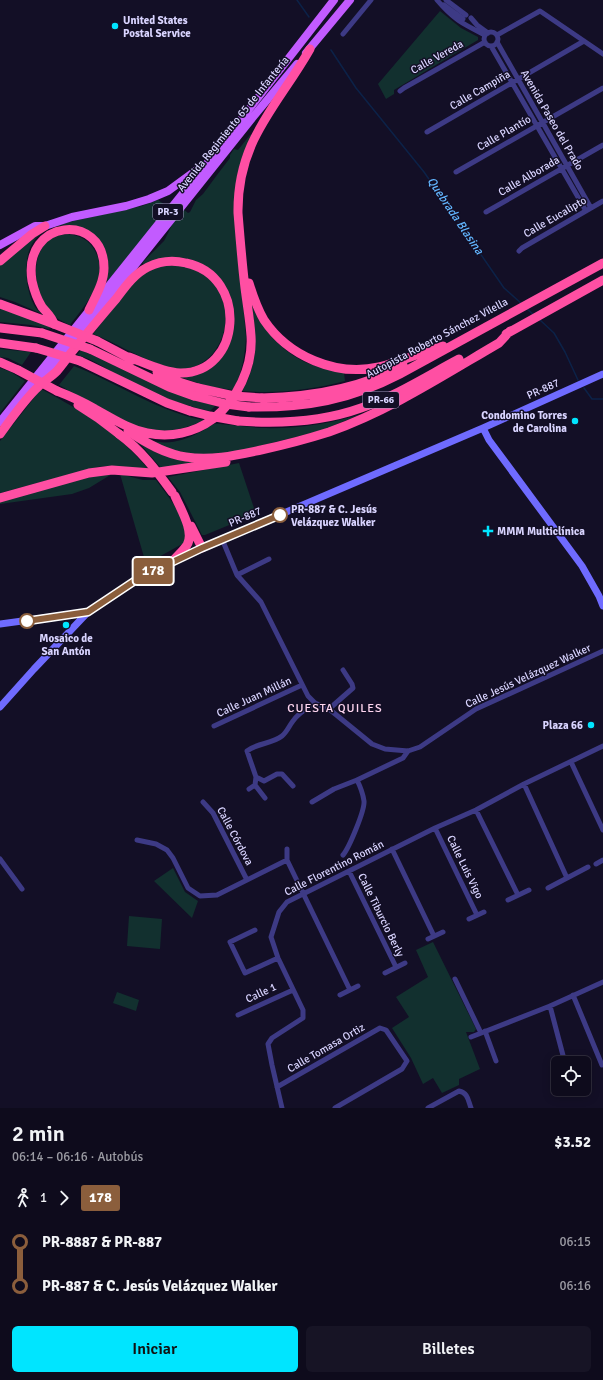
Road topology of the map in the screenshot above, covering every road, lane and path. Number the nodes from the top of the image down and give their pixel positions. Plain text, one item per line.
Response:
1 (334, 0) edge
2 (350, 0) edge
3 (371, 0) edge
4 (438, 0) edge
5 (446, 0) edge
6 (467, 18) junction
7 (471, 28) junction
8 (343, 34) dead end
9 (486, 34) junction
10 (497, 35) junction
11 (584, 41) junction
12 (485, 42) junction
13 (497, 42) junction
14 (491, 46) junction
15 (310, 49) junction
16 (603, 54) edge
17 (517, 80) junction
18 (512, 83) junction
19 (603, 88) edge
20 (400, 92) dead end
21 (542, 123) junction
22 (537, 126) junction
23 (427, 132) dead end
24 (603, 145) edge
25 (208, 162) junction
26 (564, 167) junction
27 (456, 172) dead end
28 (603, 201) edge
29 (591, 208) junction
30 (586, 211) junction
31 (486, 212) dead end
32 (45, 226) junction
33 (0, 245) edge
34 (519, 251) dead end
35 (241, 252) junction
36 (0, 261) edge
37 (603, 262) edge
38 (603, 280) edge
39 (0, 304) edge
40 (89, 310) junction
41 (54, 324) junction
42 (0, 328) edge
43 (510, 331) junction
44 (0, 343) edge
45 (456, 343) junction
46 (129, 357) junction
47 (0, 362) edge
48 (603, 374) edge
49 (37, 387) junction
50 (57, 391) junction
51 (196, 392) junction
52 (114, 419) junction
53 (0, 422) edge
54 (483, 428) junction
55 (330, 432) junction
56 (0, 434) edge
57 (173, 494) junction
58 (0, 498) edge
59 (222, 539) junction
60 (202, 548) junction
61 (269, 559) dead end
62 (172, 562) junction
63 (237, 575) junction
64 (603, 606) edge
65 (88, 612) junction
66 (0, 624) edge
67 (603, 651) edge
68 (343, 670) dead end
69 (302, 686) junction
70 (315, 703) junction
71 (0, 708) edge
72 (329, 710) junction
73 (214, 726) dead end
74 (603, 746) edge
75 (408, 751) junction
76 (571, 762) junction
77 (256, 777) junction
78 (357, 780) junction
79 (524, 784) junction
80 (255, 785) junction
81 (293, 786) dead end
82 (249, 789) dead end
83 (265, 798) dead end
84 (203, 802) dead end
85 (312, 802) dead end
86 (476, 810) junction
87 (435, 828) junction
88 (603, 830) edge
89 (137, 840) dead end
90 (287, 849) dead end
91 (392, 850) junction
92 (343, 855) dead end
93 (0, 859) edge
94 (286, 860) junction
95 (603, 860) edge
96 (596, 864) dead end
97 (588, 867) dead end
98 (349, 871) junction
99 (567, 878) junction
100 (247, 880) junction
101 (548, 888) dead end
102 (22, 889) dead end
103 (529, 890) dead end
104 (304, 893) junction
105 (518, 895) junction
106 (508, 900) dead end
107 (484, 912) dead end
108 (477, 915) junction
109 (469, 919) dead end
110 (255, 930) dead end
111 (443, 932) dead end
112 (434, 936) junction
113 (428, 939) dead end
114 (278, 958) junction
115 (405, 963) dead end
116 (396, 967) junction
117 (385, 973) dead end
118 (455, 979) dead end
119 (603, 982) edge
120 (358, 986) dead end
121 (293, 990) junction
122 (350, 990) junction
123 (340, 995) dead end
124 (573, 995) junction
125 (550, 1006) junction
126 (238, 1015) dead end
127 (483, 1032) junction
128 (471, 1037) dead end
129 (563, 1056) edge
130 (496, 1061) dead end
131 (602, 1065) dead end
132 (277, 1088) junction
133 (282, 1108) edge
134 (335, 1108) edge
135 (428, 1108) edge
136 (471, 1108) edge

1 - 25 main road, Avenida Regimiento 65 de Infantería / PR-3
2 - 15 main road, Avenida Regimiento 65 de Infantería / PR-3
3 - 8 street
4 - 6 street
4 - 7 street
5 - 6 street
6 - 7 street
6 - 9 street
7 - 9 street
9 - 10 street
9 - 12 street
10 - 11 street
10 - 13 street
11 - 16 street
11 - 17 street, Calle Campiña
12 - 14 street
12 - 20 street, Calle Vereda
13 - 14 street
13 - 17 street, Avenida Paseo del Prado
14 - 18 street, Avenida Paseo del Prado
15 - 35 highway
15 - 49 main road, Avenida Regimiento 65 de Infantería / PR-3
17 - 18 street, Calle Campiña
17 - 21 street, Avenida Paseo del Prado
18 - 22 street, Avenida Paseo del Prado
18 - 23 street, Calle Campiña
19 - 21 street, Calle Plantío
21 - 22 street, Calle Plantío
21 - 26 street, Avenida Paseo del Prado
22 - 26 street, Avenida Paseo del Prado
22 - 27 street, Calle Plantío
24 - 26 street, Calle Alborada
25 - 32 main road
25 - 40 main road, Avenida Regimiento 65 de Infantería / PR-3
26 - 29 street, Avenida Paseo del Prado
26 - 30 street, Avenida Paseo del Prado
26 - 31 street, Calle Alborada
28 - 29 street, Calle Eucalipto
29 - 30 street, Calle Eucalipto
30 - 34 street, Calle Eucalipto
32 - 33 main road
32 - 36 highway
35 - 45 highway
35 - 52 highway
37 - 45 highway, Autopista Roberto Sánchez Vilella / PR-66
38 - 43 highway, PR-66
39 - 41 highway
40 - 41 highway
40 - 53 main road, Avenida Regimiento 65 de Infantería / PR-3
41 - 46 highway, bridge
42 - 51 highway, Autopista Roberto Sánchez Vilella / PR-66, bridge
43 - 44 highway, PR-66, bridge
43 - 55 highway
45 - 51 highway, bridge
45 - 51 highway, Autopista Roberto Sánchez Vilella / PR-66, bridge
46 - 49 highway
46 - 51 highway
47 - 50 highway, bridge
48 - 54 street, PR-887
49 - 56 highway, Avenida Regimiento 65 de Infantería / PR-3
50 - 52 highway
50 - 57 highway, bridge
52 - 55 highway
54 - 59 street, PR-887
54 - 64 street
55 - 58 highway
57 - 60 highway
57 - 62 highway
59 - 60 street, PR-887
59 - 63 street, Calle Jesús Velázquez Walker
60 - 62 street, PR-887
61 - 63 street
62 - 65 street, PR-887
63 - 69 street, Calle Jesús Velázquez Walker
65 - 66 street
65 - 71 street, PR-887
67 - 75 street, Calle Jesús Velázquez Walker
68 - 72 street
69 - 70 street, Calle Jesús Velázquez Walker
69 - 73 street, Calle Juan Millán
70 - 72 street, Calle Jesús Velázquez Walker
70 - 77 street
72 - 75 street, Calle Jesús Velázquez Walker
74 - 76 street, Calle Florentino Román
75 - 78 street
76 - 79 street, Calle Florentino Román
76 - 88 street
77 - 80 street
77 - 81 street
78 - 85 street
78 - 92 street
79 - 86 street, Calle Florentino Román
79 - 99 street
80 - 82 street
80 - 83 street
84 - 100 street, Calle Córdova
86 - 87 street, Calle Florentino Román
86 - 105 street
87 - 91 street, Calle Florentino Román
87 - 108 street, Calle Luis Vigo
89 - 100 street
90 - 94 street
91 - 98 street, Calle Florentino Román
91 - 112 street
93 - 102 street
94 - 100 street
94 - 104 street
95 - 96 street
97 - 99 street
98 - 104 street, Calle Florentino Román
98 - 116 street, Calle Tiburcio Berly
99 - 101 street
103 - 105 street
104 - 114 street, Calle Florentino Román
104 - 122 street
105 - 106 street
107 - 108 street
108 - 109 street
110 - 114 street
111 - 112 street
112 - 113 street
114 - 121 street, Calle Florentino Román
115 - 116 street
116 - 117 street
118 - 127 street
119 - 124 street
120 - 122 street
121 - 126 street, Calle 1
121 - 132 street, Calle Florentino Román
122 - 123 street
124 - 125 street
124 - 131 street
125 - 127 street
125 - 129 street
127 - 128 street
127 - 130 street
132 - 133 street, Calle Florentino Román
132 - 134 street, Calle Tomasa Ortiz
135 - 136 street

